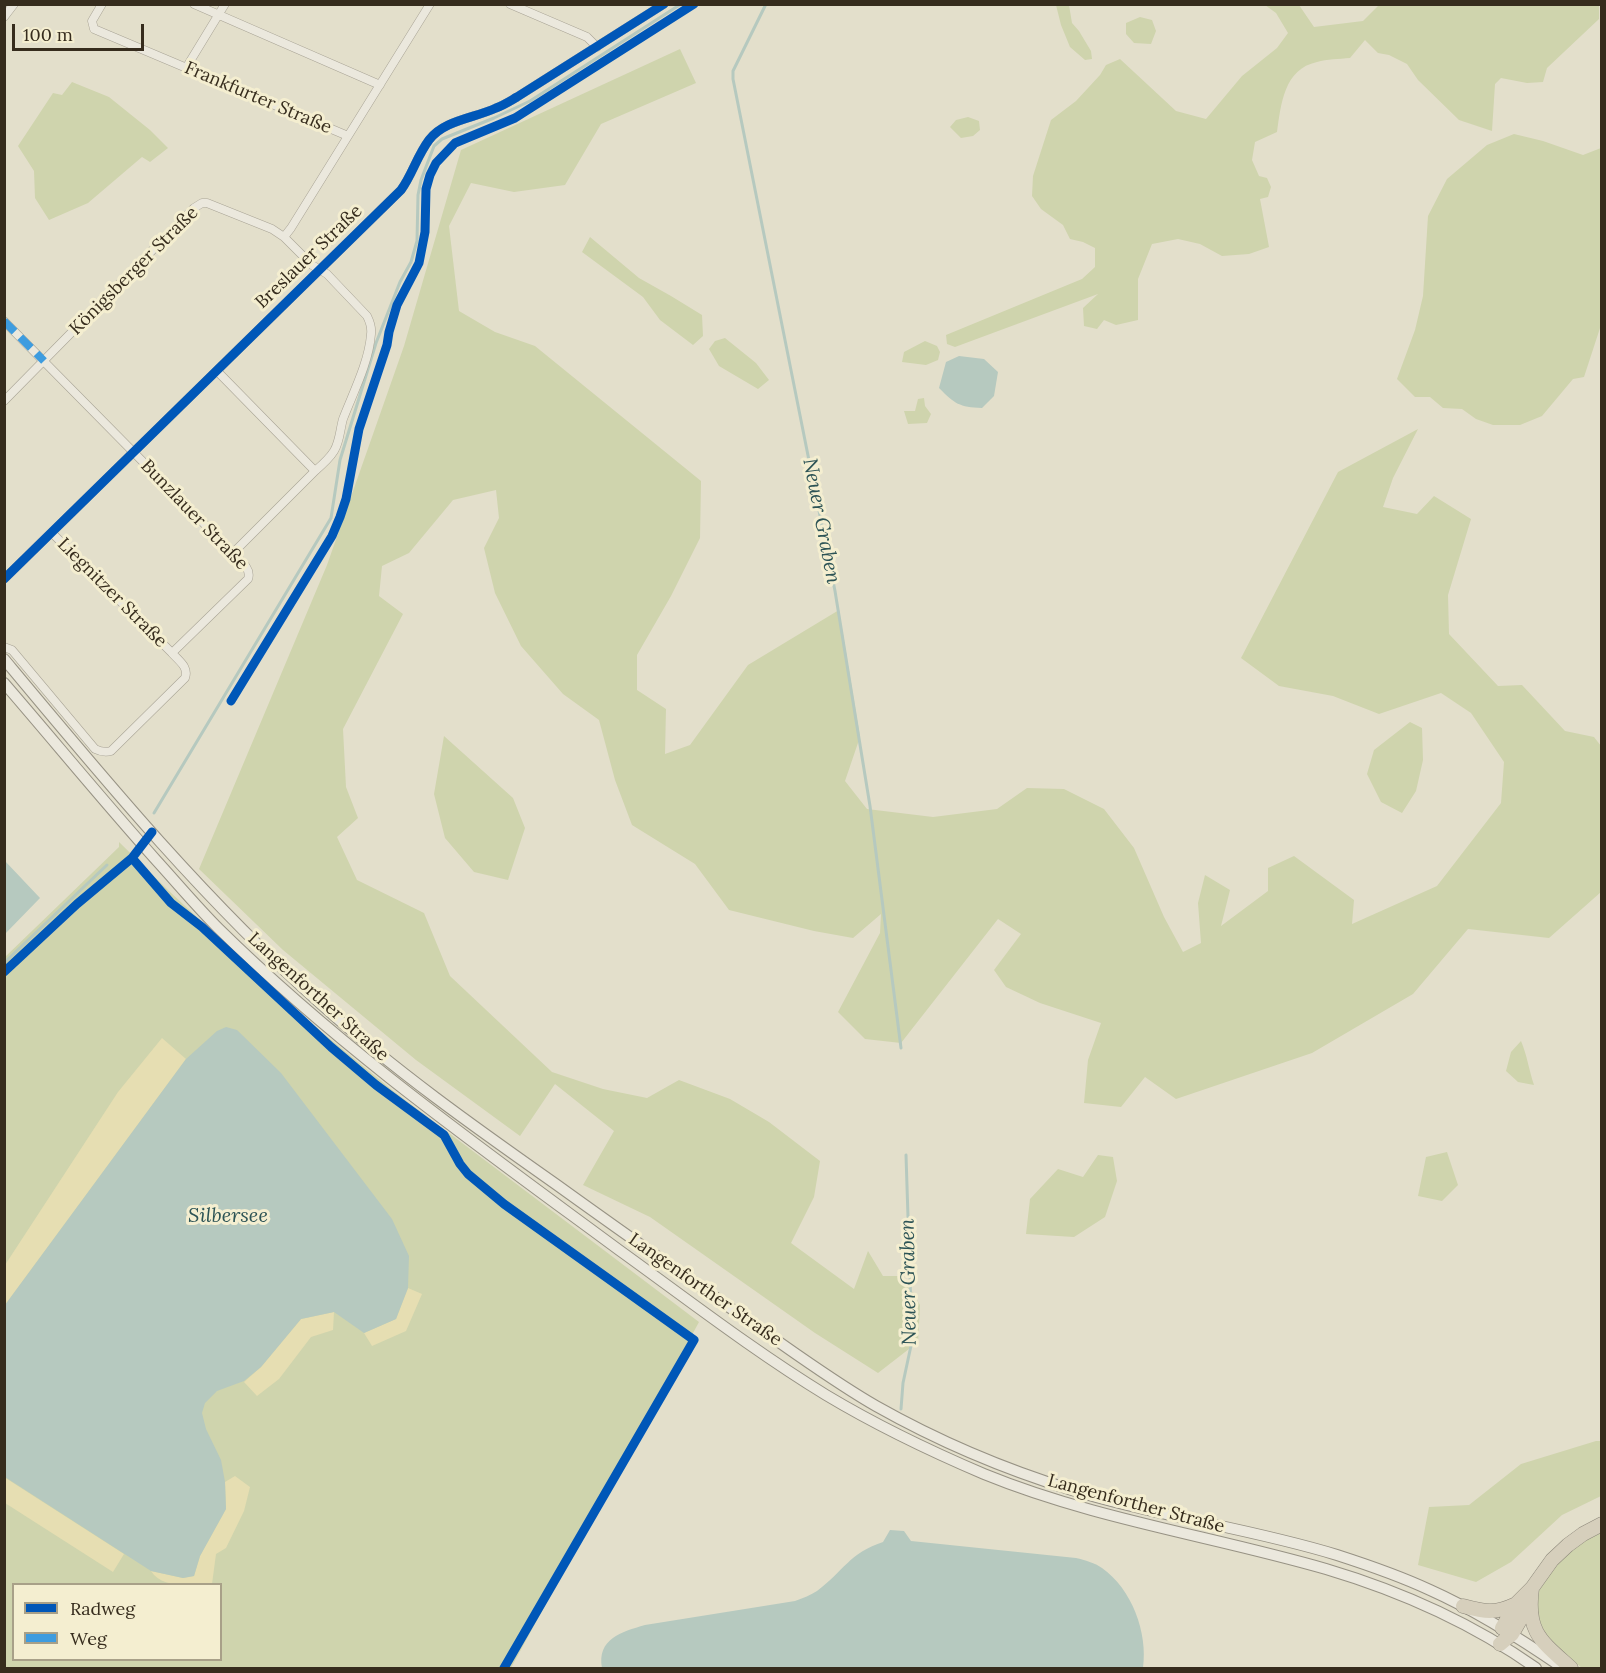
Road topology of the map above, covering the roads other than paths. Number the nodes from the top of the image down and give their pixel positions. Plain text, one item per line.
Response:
1 (14, 4) edge
2 (102, 4) edge
3 (194, 4) edge
4 (225, 4) edge
5 (430, 4) edge
6 (510, 4) edge
7 (664, 4) edge
8 (219, 15) junction
9 (4, 17) edge
10 (597, 47) junction
11 (186, 68) junction
12 (380, 84) junction
13 (348, 136) junction
14 (284, 237) junction
15 (320, 269) junction
16 (4, 321) edge
17 (44, 361) junction
18 (217, 371) junction
19 (4, 401) edge
20 (134, 452) junction
21 (315, 471) junction
22 (52, 533) junction
23 (233, 553) junction
24 (4, 579) edge
25 (4, 647) edge
26 (172, 653) junction
27 (4, 659) edge
28 (4, 683) edge
29 (1602, 1524) edge
30 (1523, 1604) junction
31 (1463, 1606) junction
32 (1507, 1631) junction
33 (1500, 1644) junction
34 (1536, 1668) edge
35 (1563, 1668) edge
36 (1571, 1668) edge

1 - 9 street
2 - 11 street, Frankfurter Straße
3 - 8 street
4 - 8 street
5 - 12 street
6 - 10 street
7 - 10 street, Breslauer Straße
8 - 11 street
8 - 12 street
10 - 15 street, Breslauer Straße
11 - 13 street, Frankfurter Straße
12 - 13 street
13 - 14 street
14 - 15 street, Königsberger Straße
14 - 17 street, Königsberger Straße
15 - 18 street, Breslauer Straße
15 - 21 street, Königsberger Straße
16 - 17 street, Bunzlauer Straße
17 - 19 street, Königsberger Straße
17 - 20 street, Bunzlauer Straße
18 - 20 street, Breslauer Straße
18 - 21 street
20 - 22 street, Breslauer Straße
20 - 23 street, Bunzlauer Straße
21 - 23 street, Königsberger Straße
22 - 24 street, Breslauer Straße
22 - 26 street, Liegnitzer Straße
23 - 26 street, Bunzlauer Straße
25 - 26 street, Liegnitzer Straße
27 - 31 main road, Langenforther Straße
28 - 33 main road, Langenforther Straße
29 - 30 highway
30 - 31 highway
30 - 32 highway
30 - 36 highway
31 - 32 main road, Langenforther Straße
32 - 33 highway
32 - 35 main road, Langenforther Straße
33 - 34 main road, Langenforther Straße

